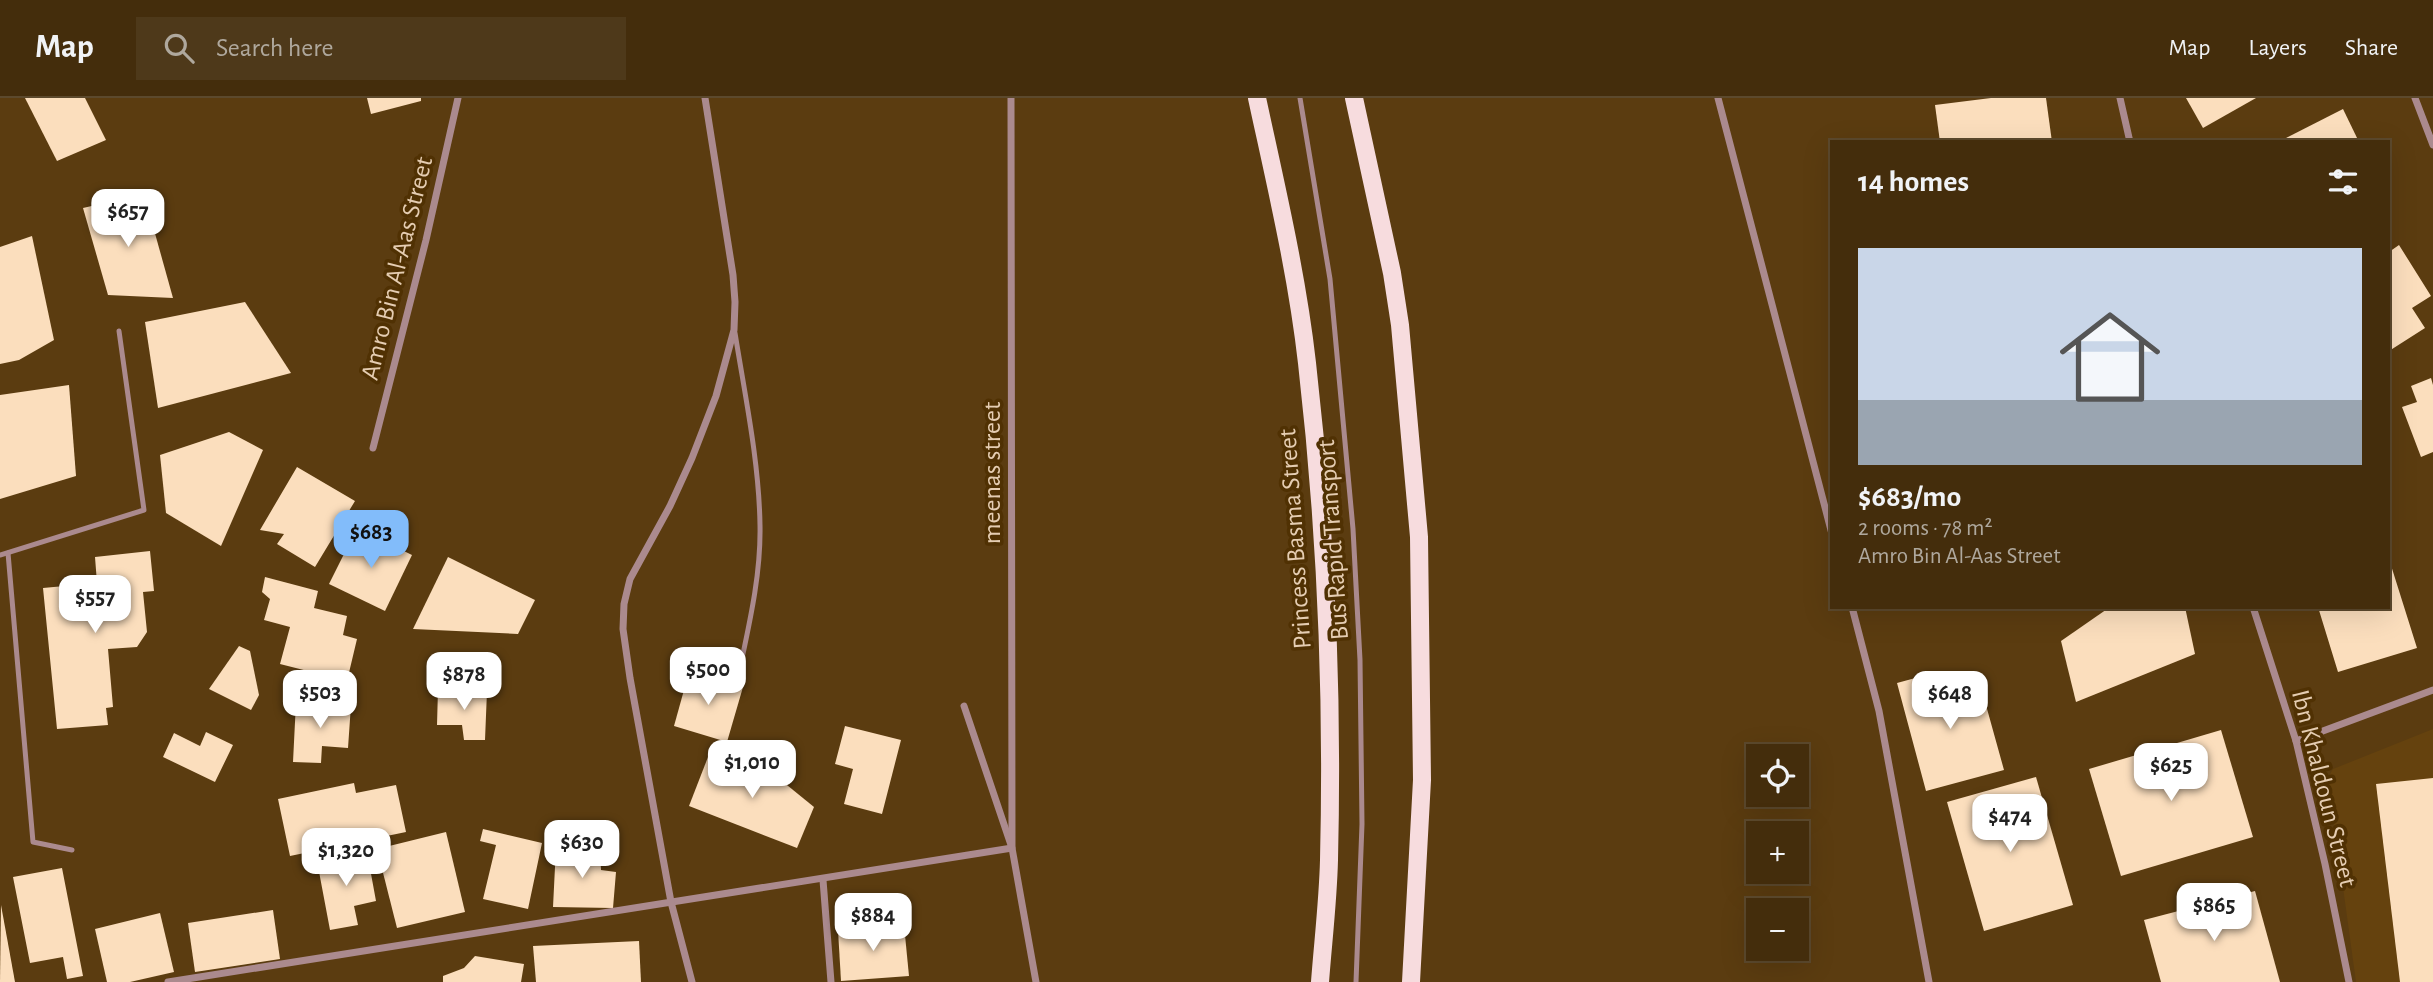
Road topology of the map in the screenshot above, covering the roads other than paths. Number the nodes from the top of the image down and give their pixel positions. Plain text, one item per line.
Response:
1 (458, 98) edge
2 (705, 98) edge
3 (1012, 98) edge
4 (1257, 98) edge
5 (1300, 98) edge
6 (1353, 98) edge
7 (1718, 98) edge
8 (2120, 98) edge
9 (2415, 98) edge
10 (2130, 140) edge
11 (2433, 145) edge
12 (734, 330) junction
13 (119, 331) dead end
14 (373, 448) dead end
15 (1830, 526) edge
16 (8, 553) junction
17 (0, 555) edge
18 (1853, 609) edge
19 (2254, 609) edge
20 (740, 668) dead end
21 (2433, 690) edge
22 (964, 706) dead end
23 (2296, 741) junction
24 (1012, 848) junction
25 (72, 849) dead end
26 (823, 880) junction
27 (671, 902) junction
28 (168, 982) edge
29 (692, 982) edge
30 (831, 982) edge
31 (1036, 982) edge
32 (1320, 982) edge
33 (1356, 982) edge
34 (1411, 982) edge
35 (1929, 982) edge
36 (2349, 982) edge

1 - 14 street, Amro Bin Al-Aas Street
2 - 12 street
3 - 24 street, meenas street
4 - 32 main road, Princess Basma Street
5 - 33 lane, Bus Rapid Transport
6 - 34 main road
7 - 15 street
8 - 10 street
9 - 11 street
12 - 20 lane
12 - 27 street
13 - 16 lane
16 - 17 lane
16 - 25 lane
18 - 35 street
19 - 23 street, Ibn Khaldoun Street
21 - 23 street
22 - 24 street
23 - 36 street, Ibn Khaldoun Street
24 - 26 street
24 - 31 street
26 - 27 street
26 - 30 street
27 - 28 street
27 - 29 street

